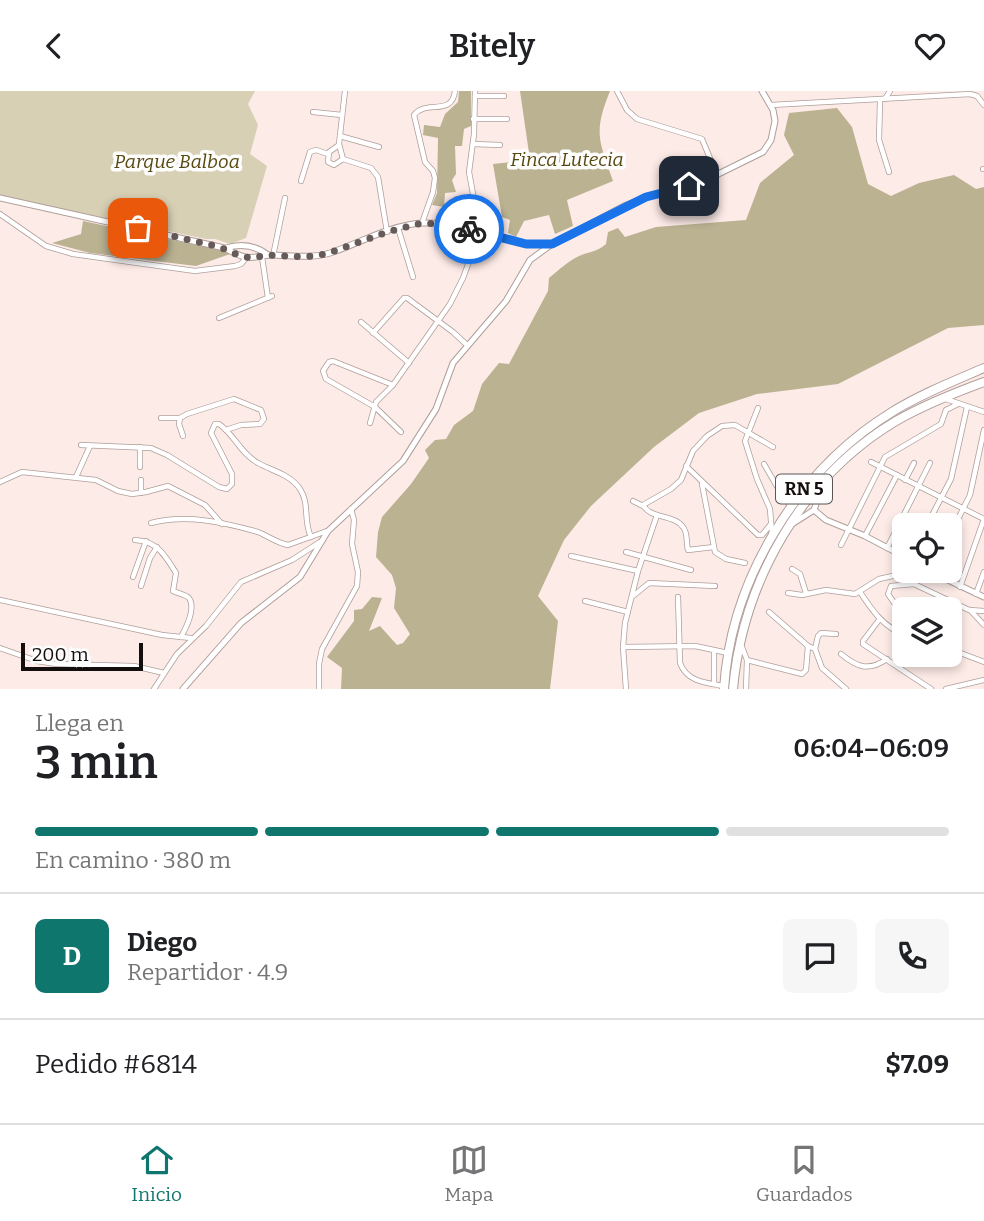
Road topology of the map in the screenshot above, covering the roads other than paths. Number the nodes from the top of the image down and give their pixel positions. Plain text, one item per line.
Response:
1 (345, 91) edge
2 (455, 91) edge
3 (617, 91) edge
4 (762, 91) edge
5 (890, 91) edge
6 (475, 93) edge
7 (973, 93) edge
8 (926, 94) edge
9 (504, 96) dead end
10 (882, 100) junction
11 (984, 105) edge
12 (771, 106) junction
13 (313, 111) dead end
14 (342, 115) junction
15 (473, 119) junction
16 (507, 120) dead end
17 (340, 136) junction
18 (339, 144) junction
19 (473, 144) junction
20 (500, 145) dead end
21 (379, 147) dead end
22 (328, 154) junction
23 (343, 159) junction
24 (889, 172) dead end
25 (717, 175) junction
26 (301, 181) dead end
27 (0, 198) edge
28 (285, 198) dead end
29 (0, 214) edge
30 (422, 223) junction
31 (398, 228) junction
32 (387, 232) junction
33 (480, 232) junction
34 (526, 244) junction
35 (552, 244) junction
36 (226, 248) junction
37 (268, 256) junction
38 (246, 258) junction
39 (530, 260) junction
40 (413, 277) dead end
41 (219, 318) dead end
42 (438, 321) junction
43 (361, 323) dead end
44 (373, 334) junction
45 (467, 345) junction
46 (409, 363) junction
47 (984, 368) edge
48 (984, 382) edge
49 (393, 385) junction
50 (942, 398) junction
51 (958, 404) junction
52 (375, 407) junction
53 (967, 407) junction
54 (758, 408) dead end
55 (984, 412) edge
56 (161, 418) dead end
57 (180, 418) junction
58 (370, 422) dead end
59 (226, 430) junction
60 (984, 430) edge
61 (747, 431) junction
62 (401, 432) dead end
63 (183, 436) dead end
64 (81, 445) dead end
65 (90, 446) junction
66 (140, 447) junction
67 (773, 447) dead end
68 (871, 462) dead end
69 (914, 463) dead end
70 (930, 463) dead end
71 (764, 464) dead end
72 (686, 466) junction
73 (140, 467) dead end
74 (880, 467) junction
75 (897, 475) junction
76 (76, 477) junction
77 (141, 480) dead end
78 (905, 480) junction
79 (0, 482) edge
80 (702, 483) junction
81 (822, 483) junction
82 (918, 486) junction
83 (141, 493) junction
84 (941, 498) junction
85 (633, 501) dead end
86 (643, 506) junction
87 (791, 506) junction
88 (351, 509) junction
89 (963, 509) junction
90 (814, 510) junction
91 (933, 513) edge
92 (961, 513) edge
93 (657, 515) junction
94 (151, 523) dead end
95 (772, 523) junction
96 (222, 524) junction
97 (789, 525) junction
98 (850, 529) junction
99 (328, 531) junction
100 (772, 535) junction
101 (865, 536) junction
102 (311, 537) junction
103 (135, 540) dead end
104 (146, 541) junction
105 (841, 545) dead end
106 (157, 547) junction
107 (714, 547) junction
108 (887, 548) junction
109 (312, 550) junction
110 (892, 550) edge
111 (626, 552) dead end
112 (571, 557) dead end
113 (642, 557) junction
114 (745, 563) dead end
115 (792, 569) dead end
116 (691, 570) dead end
117 (638, 571) junction
118 (984, 572) edge
119 (892, 576) edge
120 (133, 577) dead end
121 (953, 583) edge
122 (141, 586) dead end
123 (715, 586) dead end
124 (960, 587) junction
125 (860, 592) junction
126 (788, 593) dead end
127 (806, 593) junction
128 (976, 594) junction
129 (632, 596) junction
130 (678, 597) dead end
131 (942, 597) edge
132 (984, 597) edge
133 (0, 600) edge
134 (892, 600) edge
135 (585, 601) dead end
136 (962, 606) edge
137 (970, 610) junction
138 (984, 611) edge
139 (628, 612) junction
140 (769, 612) dead end
141 (879, 619) junction
142 (984, 625) edge
143 (892, 628) edge
144 (836, 634) dead end
145 (181, 638) junction
146 (192, 638) junction
147 (740, 642) junction
148 (679, 646) junction
149 (808, 646) junction
150 (623, 647) junction
151 (0, 648) edge
152 (815, 649) junction
153 (714, 650) junction
154 (729, 653) junction
155 (841, 654) dead end
156 (962, 654) edge
157 (887, 659) junction
158 (747, 660) junction
159 (984, 662) edge
160 (164, 673) junction
161 (984, 680) edge
162 (723, 687) edge
163 (154, 689) edge
164 (183, 689) edge
165 (319, 689) edge
166 (626, 689) edge
167 (746, 689) edge
168 (846, 689) edge
169 (932, 689) edge
170 (946, 689) edge

1 - 14 street
2 - 30 street
3 - 25 street
4 - 12 main road
5 - 10 street
6 - 9 street
6 - 15 street
7 - 8 street
7 - 11 street
8 - 10 street
10 - 12 street
10 - 24 street
12 - 25 main road
13 - 14 street
14 - 17 street
15 - 16 street
15 - 19 street
17 - 18 street
17 - 21 street
18 - 22 street
18 - 23 street
19 - 20 street
19 - 33 street
22 - 23 street
22 - 26 street
23 - 32 street
25 - 35 main road
27 - 36 main road
28 - 37 street
29 - 38 street
30 - 31 main road
30 - 33 main road
31 - 32 main road
31 - 40 street
32 - 37 main road
33 - 34 main road
33 - 42 street
34 - 35 main road
34 - 39 main road
35 - 39 main road
36 - 37 main road
36 - 38 main road
37 - 38 main road
37 - 41 street
39 - 45 main road
42 - 44 street
42 - 45 street
42 - 46 street
43 - 44 street
44 - 46 street
45 - 88 main road
46 - 49 street
47 - 87 highway, RN 5
48 - 50 highway, RN 5
49 - 52 street
49 - 52 street
50 - 51 street
50 - 81 highway, RN 5
51 - 53 street
51 - 74 street
52 - 58 street
52 - 62 street
53 - 55 street
53 - 84 street
54 - 61 street
56 - 57 street
57 - 59 street
57 - 63 street
59 - 66 street
59 - 102 street
60 - 89 street
61 - 67 street
61 - 72 street
61 - 95 street
64 - 65 street
65 - 66 street
65 - 76 street
66 - 73 street
68 - 74 street
69 - 78 street
70 - 82 street
71 - 87 street
72 - 80 street
72 - 86 street
74 - 75 street
74 - 98 street
75 - 78 street
75 - 101 street
76 - 79 street
76 - 83 street
77 - 83 street
78 - 82 street
80 - 95 street
80 - 107 street
81 - 90 main road
81 - 97 highway, RN 5
82 - 84 street
82 - 108 street
83 - 96 street
84 - 89 street
84 - 91 street
85 - 86 street
86 - 93 street
87 - 100 highway, RN 5
88 - 99 main road
88 - 165 street
89 - 92 street
89 - 124 street
90 - 97 main road
90 - 98 main road
93 - 107 street
93 - 113 street
94 - 96 street
95 - 100 street
96 - 102 street
97 - 147 highway, RN 5
98 - 101 main road
98 - 105 street
99 - 102 street
99 - 109 main road
100 - 154 highway, RN 5
101 - 108 main road
103 - 104 street
104 - 106 street
104 - 120 street
106 - 122 street
106 - 145 street
107 - 114 street
108 - 110 main road
109 - 146 street
109 - 164 main road
111 - 113 street
112 - 117 street
113 - 116 street
113 - 117 street
115 - 127 street
117 - 129 street
118 - 128 street
119 - 125 street
121 - 124 main road
123 - 129 street
124 - 128 main road
125 - 127 street
125 - 141 street
126 - 127 street
128 - 132 main road
129 - 139 street
130 - 148 street
131 - 134 street
133 - 145 street
135 - 139 street
136 - 137 street
137 - 138 street
137 - 142 street
139 - 150 street
140 - 149 street
141 - 143 street
141 - 157 street
144 - 152 street
145 - 146 street
146 - 160 street
147 - 158 street
147 - 162 highway, RN 5
148 - 150 street
148 - 153 street
148 - 162 street
149 - 152 street
149 - 158 street
150 - 166 street
151 - 160 street
152 - 168 street
153 - 154 street
153 - 162 street
154 - 162 highway, RN 5
155 - 157 street
156 - 159 street
157 - 169 street
158 - 167 street
160 - 163 street
161 - 170 street

